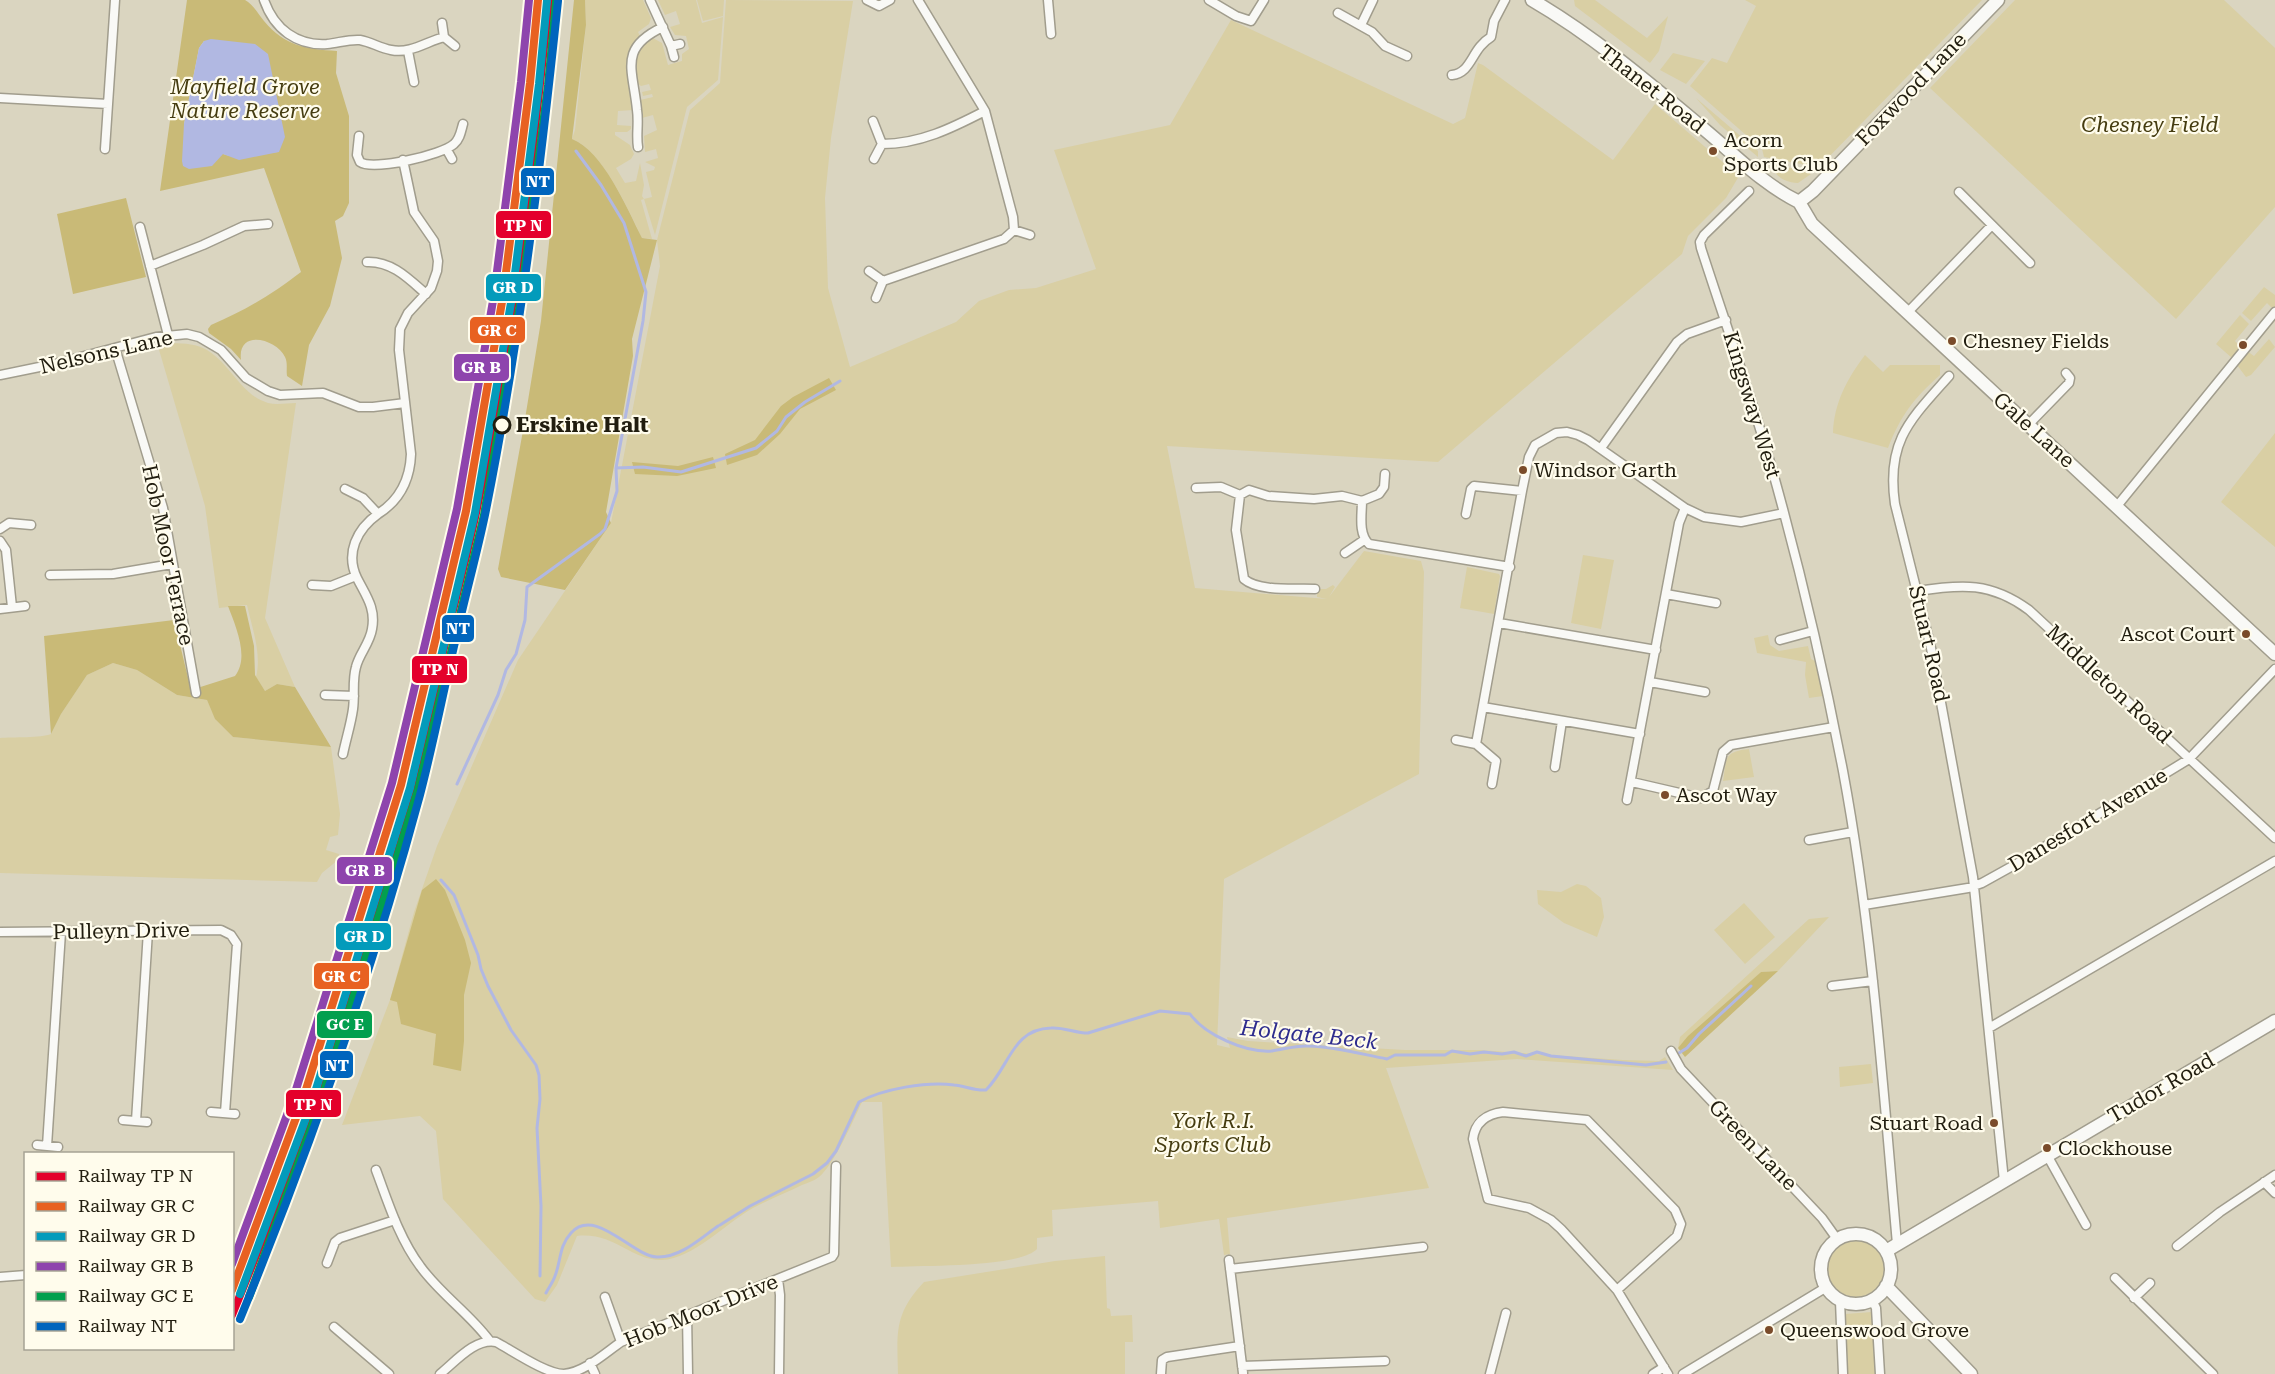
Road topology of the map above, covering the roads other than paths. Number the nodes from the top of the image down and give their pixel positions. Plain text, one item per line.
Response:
1 (114, 0) edge
2 (264, 0) edge
3 (650, 0) edge
4 (867, 0) edge
5 (890, 0) edge
6 (918, 0) edge
7 (1048, 0) edge
8 (1209, 0) edge
9 (1264, 0) edge
10 (1373, 0) edge
11 (1505, 0) edge
12 (1532, 0) edge
13 (1998, 0) edge
14 (1338, 13) dead end
15 (442, 23) dead end
16 (1361, 25) junction
17 (663, 27) junction
18 (1051, 34) dead end
19 (444, 37) junction
20 (455, 46) dead end
21 (408, 51) junction
22 (1407, 56) dead end
23 (674, 57) dead end
24 (1452, 75) dead end
25 (414, 82) dead end
26 (0, 98) edge
27 (108, 104) junction
28 (986, 111) junction
29 (873, 121) dead end
30 (463, 124) dead end
31 (358, 136) dead end
32 (882, 144) junction
33 (638, 147) dead end
34 (105, 149) dead end
35 (447, 150) junction
36 (452, 159) dead end
37 (874, 159) dead end
38 (403, 160) junction
39 (1743, 192) dead end
40 (1959, 192) dead end
41 (1799, 202) junction
42 (268, 224) dead end
43 (1992, 225) junction
44 (141, 227) dead end
45 (1014, 230) junction
46 (1030, 235) dead end
47 (367, 262) dead end
48 (2030, 263) dead end
49 (150, 266) junction
50 (868, 272) dead end
51 (883, 281) junction
52 (426, 294) junction
53 (876, 298) dead end
54 (1908, 312) junction
55 (2275, 312) edge
56 (1726, 320) junction
57 (168, 335) junction
58 (115, 348) junction
59 (2066, 373) dead end
60 (0, 375) edge
61 (1949, 376) dead end
62 (405, 403) junction
63 (2028, 425) junction
64 (1601, 448) junction
65 (1385, 474) dead end
66 (1196, 488) dead end
67 (345, 489) dead end
68 (1522, 491) junction
69 (1240, 495) junction
70 (1362, 501) junction
71 (2117, 506) junction
72 (1685, 508) junction
73 (1784, 513) junction
74 (378, 514) junction
75 (1466, 514) dead end
76 (31, 525) dead end
77 (0, 529) edge
78 (1364, 540) junction
79 (0, 541) edge
80 (1345, 553) dead end
81 (172, 564) junction
82 (1510, 567) junction
83 (50, 576) dead end
84 (356, 576) junction
85 (312, 585) dead end
86 (1315, 589) dead end
87 (1917, 591) junction
88 (1666, 594) junction
89 (1716, 603) dead end
90 (25, 606) dead end
91 (12, 608) junction
92 (0, 609) edge
93 (1499, 623) junction
94 (1813, 631) junction
95 (1780, 640) dead end
96 (1656, 650) junction
97 (2275, 654) edge
98 (2275, 669) edge
99 (1650, 682) junction
100 (1705, 692) dead end
101 (196, 693) dead end
102 (325, 695) dead end
103 (354, 696) junction
104 (1483, 707) junction
105 (1562, 721) junction
106 (1834, 727) junction
107 (1640, 734) junction
108 (1456, 740) dead end
109 (1476, 744) junction
110 (343, 754) dead end
111 (2189, 759) junction
112 (1555, 767) dead end
113 (1632, 782) junction
114 (1492, 784) dead end
115 (1628, 800) dead end
116 (1853, 832) junction
117 (2275, 838) edge
118 (1809, 840) dead end
119 (2275, 861) edge
120 (1974, 885) junction
121 (1864, 905) junction
122 (148, 931) junction
123 (0, 932) edge
124 (61, 932) junction
125 (1873, 981) junction
126 (1832, 986) dead end
127 (2275, 1021) edge
128 (1989, 1028) junction
129 (1671, 1051) dead end
130 (211, 1112) dead end
131 (225, 1113) junction
132 (235, 1114) dead end
133 (123, 1120) dead end
134 (136, 1121) junction
135 (147, 1122) dead end
136 (37, 1145) dead end
137 (47, 1146) junction
138 (58, 1147) dead end
139 (2047, 1155) junction
140 (836, 1166) dead end
141 (376, 1170) dead end
142 (2275, 1175) edge
143 (2004, 1181) junction
144 (2264, 1182) junction
145 (2275, 1193) edge
146 (395, 1220) junction
147 (2086, 1225) dead end
148 (1837, 1239) junction
149 (1423, 1246) dead end
150 (2177, 1246) dead end
151 (1891, 1247) junction
152 (327, 1263) dead end
153 (24, 1275) edge
154 (0, 1277) edge
155 (2115, 1278) dead end
156 (778, 1279) junction
157 (2150, 1283) dead end
158 (1886, 1287) junction
159 (1825, 1288) junction
160 (1617, 1290) junction
161 (605, 1297) dead end
162 (2134, 1298) junction
163 (1872, 1300) junction
164 (1840, 1301) junction
165 (1506, 1313) dead end
166 (687, 1314) junction
167 (334, 1327) dead end
168 (489, 1340) junction
169 (621, 1342) junction
170 (1240, 1346) junction
171 (1385, 1361) dead end
172 (590, 1363) junction
173 (1243, 1370) edge
174 (1666, 1371) edge
175 (389, 1374) edge
176 (440, 1374) edge
177 (595, 1374) edge
178 (688, 1374) edge
179 (779, 1374) edge
180 (1161, 1374) edge
181 (1490, 1374) edge
182 (1653, 1374) edge
183 (1683, 1374) edge
184 (1843, 1374) edge
185 (1880, 1374) edge
186 (1971, 1374) edge
187 (2213, 1374) edge

1 - 27 street
2 - 21 street
3 - 17 street
4 - 5 street
6 - 28 street
7 - 18 street
8 - 9 street
10 - 16 street
11 - 24 street
12 - 41 street, Thanet Road
13 - 41 street, Foxwood Lane
14 - 16 street
15 - 19 street
16 - 22 street
17 - 23 street
17 - 33 street
19 - 20 street
19 - 21 street
21 - 25 street
26 - 27 street
27 - 34 street
28 - 32 street
28 - 45 street
29 - 32 street
30 - 35 street
31 - 38 street
32 - 37 street
35 - 36 street
35 - 38 street
38 - 52 street
39 - 56 street, Kingsway West
40 - 43 street
41 - 54 street, Gale Lane
42 - 49 street
43 - 48 street
43 - 54 street
44 - 49 street
45 - 46 street
45 - 51 street
47 - 52 street
49 - 57 street
50 - 51 street
51 - 53 street
52 - 62 street
54 - 63 street, Gale Lane
55 - 71 street
56 - 64 street
56 - 73 street, Kingsway West
57 - 58 street, Nelsons Lane
57 - 62 street, Nelsons Lane
58 - 60 street, Nelsons Lane
58 - 81 street, Hob Moor Terrace
59 - 63 street
61 - 87 street, Stuart Road
62 - 74 street
63 - 71 street, Gale Lane
64 - 68 street
64 - 72 street
65 - 70 street
66 - 69 street
67 - 74 street
68 - 75 street
68 - 82 street
69 - 70 street
69 - 86 street
70 - 78 street
71 - 97 street, Gale Lane
72 - 73 street
72 - 88 street
73 - 94 street, Kingsway West
74 - 84 street
76 - 77 street
78 - 80 street
78 - 82 street
79 - 91 street
81 - 83 street
81 - 101 street, Hob Moor Terrace
82 - 93 street
84 - 85 street
84 - 103 street
87 - 111 street, Middleton Road
87 - 120 street, Stuart Road
88 - 89 street
88 - 96 street
90 - 91 street
91 - 92 street
93 - 96 street
93 - 104 street
94 - 95 street
94 - 106 street, Kingsway West
96 - 99 street
98 - 111 street, Danesfort Avenue
99 - 100 street
99 - 107 street
102 - 103 street
103 - 110 street
104 - 105 street
104 - 109 street
105 - 107 street
105 - 112 street
106 - 113 street
106 - 116 street, Kingsway West
107 - 113 street
108 - 109 street
109 - 114 street
111 - 117 street, Middleton Road
111 - 120 street, Danesfort Avenue
113 - 115 street
116 - 118 street
116 - 121 street, Kingsway West
119 - 128 street
120 - 121 street, Danesfort Avenue
120 - 128 street, Stuart Road
121 - 125 street, Kingsway West
122 - 124 street, Pulleyn Drive
122 - 131 street, Pulleyn Drive
122 - 134 street
123 - 124 street, Pulleyn Drive
124 - 137 street
125 - 126 street
125 - 151 street, Kingsway West
127 - 139 street, Tudor Road
128 - 143 street, Stuart Road
129 - 148 street, Green Lane
130 - 131 street
131 - 132 street
133 - 134 street
134 - 135 street
136 - 137 street
137 - 138 street
139 - 143 street, Tudor Road
139 - 147 street
140 - 156 street, Hob Moor Drive
141 - 146 street
142 - 144 street
143 - 151 street, Tudor Road
144 - 145 street
144 - 150 street
146 - 152 street
146 - 168 street
148 - 151 street
148 - 159 street
149 - 170 street
151 - 158 street
153 - 154 street
155 - 162 street
156 - 166 street, Hob Moor Drive
156 - 179 street
157 - 162 street
158 - 163 street
158 - 186 street
159 - 164 street
159 - 183 street
160 - 160 street
160 - 174 street
161 - 169 street
162 - 187 street
163 - 164 street
163 - 185 street
164 - 184 street
165 - 181 street
166 - 169 street, Hob Moor Drive
166 - 178 street
167 - 175 street
168 - 172 street, Hob Moor Drive
168 - 176 street
169 - 172 street, Hob Moor Drive
170 - 173 street
170 - 180 street
171 - 173 street
172 - 177 street
174 - 182 street

